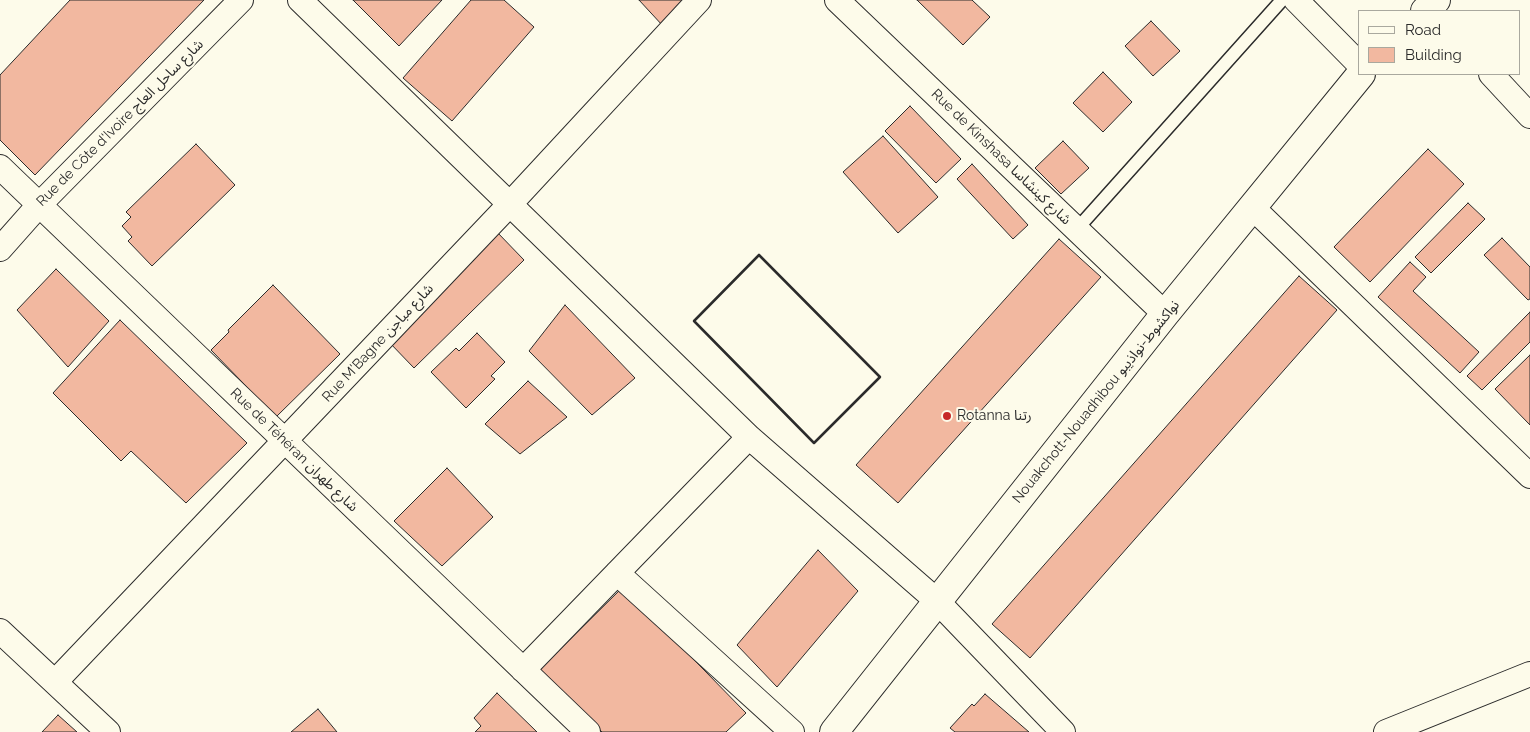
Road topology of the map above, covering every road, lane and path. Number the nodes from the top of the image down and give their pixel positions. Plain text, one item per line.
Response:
1 (241, 0) edge
2 (300, 0) edge
3 (699, 0) edge
4 (838, 0) edge
5 (1282, 0) edge
6 (1296, 0) edge
7 (1358, 63) edge
8 (1360, 75) edge
9 (1492, 75) edge
10 (1530, 116) edge
11 (0, 167) edge
12 (510, 204) junction
13 (39, 205) junction
14 (1253, 208) junction
15 (1077, 229) junction
16 (0, 248) edge
17 (1165, 314) junction
18 (749, 437) junction
19 (285, 441) junction
20 (1530, 476) edge
21 (617, 573) junction
22 (937, 601) junction
23 (0, 631) edge
24 (523, 670) junction
25 (1530, 674) edge
26 (55, 682) junction
27 (1419, 726) edge
28 (108, 732) edge
29 (588, 732) edge
30 (792, 732) edge
31 (834, 732) edge
32 (1063, 732) edge
33 (1386, 732) edge

1 - 13 street, Rue de Côte d'Ivoire شارع ساحل العاج
2 - 12 street
3 - 12 street, Rue M'Bagne شارع مباجن
4 - 15 street, Rue de Kinshasa شارع كينشاسا
5 - 15 lane
6 - 7 street
8 - 14 highway, Nouakchott-Nouadhibou نواكشوط-نواذيبو
9 - 10 street
11 - 13 street, Rue de Téhéran شارع طهران
12 - 18 street
12 - 19 street, Rue M'Bagne شارع مباجن
13 - 16 street, Rue de Côte d'Ivoire شارع ساحل العاج
13 - 19 street, Rue de Téhéran شارع طهران
14 - 17 highway, Nouakchott-Nouadhibou نواكشوط-نواذيبو
14 - 20 street
15 - 17 street, Rue de Kinshasa شارع كينشاسا
17 - 22 highway, Nouakchott-Nouadhibou نواكشوط-نواذيبو
18 - 21 street
18 - 22 street
19 - 24 street, Rue de Téhéran شارع طهران
19 - 26 street, Rue M'Bagne شارع مباجن
21 - 24 street
21 - 30 street
22 - 31 highway, Nouakchott-Nouadhibou نواكشوط-نواذيبو
22 - 32 street
23 - 26 street
24 - 29 street, Rue de Téhéran شارع طهران
25 - 27 street
26 - 28 street
27 - 33 street

